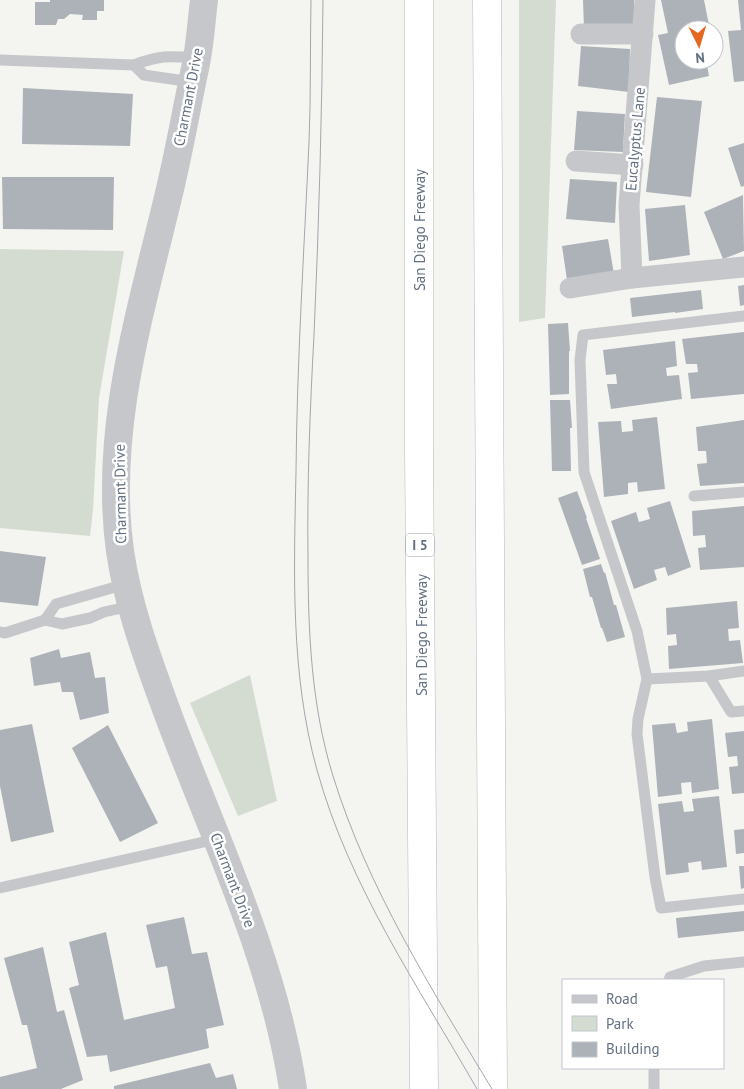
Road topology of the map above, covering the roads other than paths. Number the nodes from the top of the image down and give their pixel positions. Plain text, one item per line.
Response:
1 (204, 0) edge
2 (418, 0) edge
3 (487, 0) edge
4 (645, 0) edge
5 (582, 34) dead end
6 (643, 34) junction
7 (0, 60) edge
8 (134, 65) junction
9 (194, 70) junction
10 (576, 161) dead end
11 (633, 165) junction
12 (744, 267) edge
13 (632, 278) junction
14 (570, 288) dead end
15 (744, 316) edge
16 (744, 492) edge
17 (694, 496) dead end
18 (128, 595) junction
19 (46, 620) junction
20 (0, 632) edge
21 (744, 671) edge
22 (709, 676) junction
23 (647, 679) junction
24 (744, 711) edge
25 (217, 839) junction
26 (0, 888) edge
27 (744, 899) edge
28 (744, 962) edge
29 (669, 979) edge
30 (654, 1069) edge
31 (293, 1089) edge
32 (424, 1089) edge
33 (493, 1089) edge
34 (654, 1089) edge

1 - 9 street, Charmant Drive
2 - 32 highway, San Diego Freeway / I 5
3 - 33 highway
4 - 6 street, Eucalyptus Lane
5 - 6 street
6 - 11 street, Eucalyptus Lane
7 - 8 lane
8 - 9 lane
8 - 9 lane
9 - 18 street, Charmant Drive
10 - 11 street
11 - 13 street, Eucalyptus Lane
12 - 13 street
13 - 14 street
15 - 23 lane
16 - 17 lane
18 - 19 lane
18 - 19 lane
18 - 25 street, Charmant Drive
19 - 20 lane
21 - 22 lane
22 - 23 lane
22 - 24 lane
23 - 27 lane
25 - 26 lane
25 - 31 street, Charmant Drive
28 - 29 lane
30 - 34 lane

